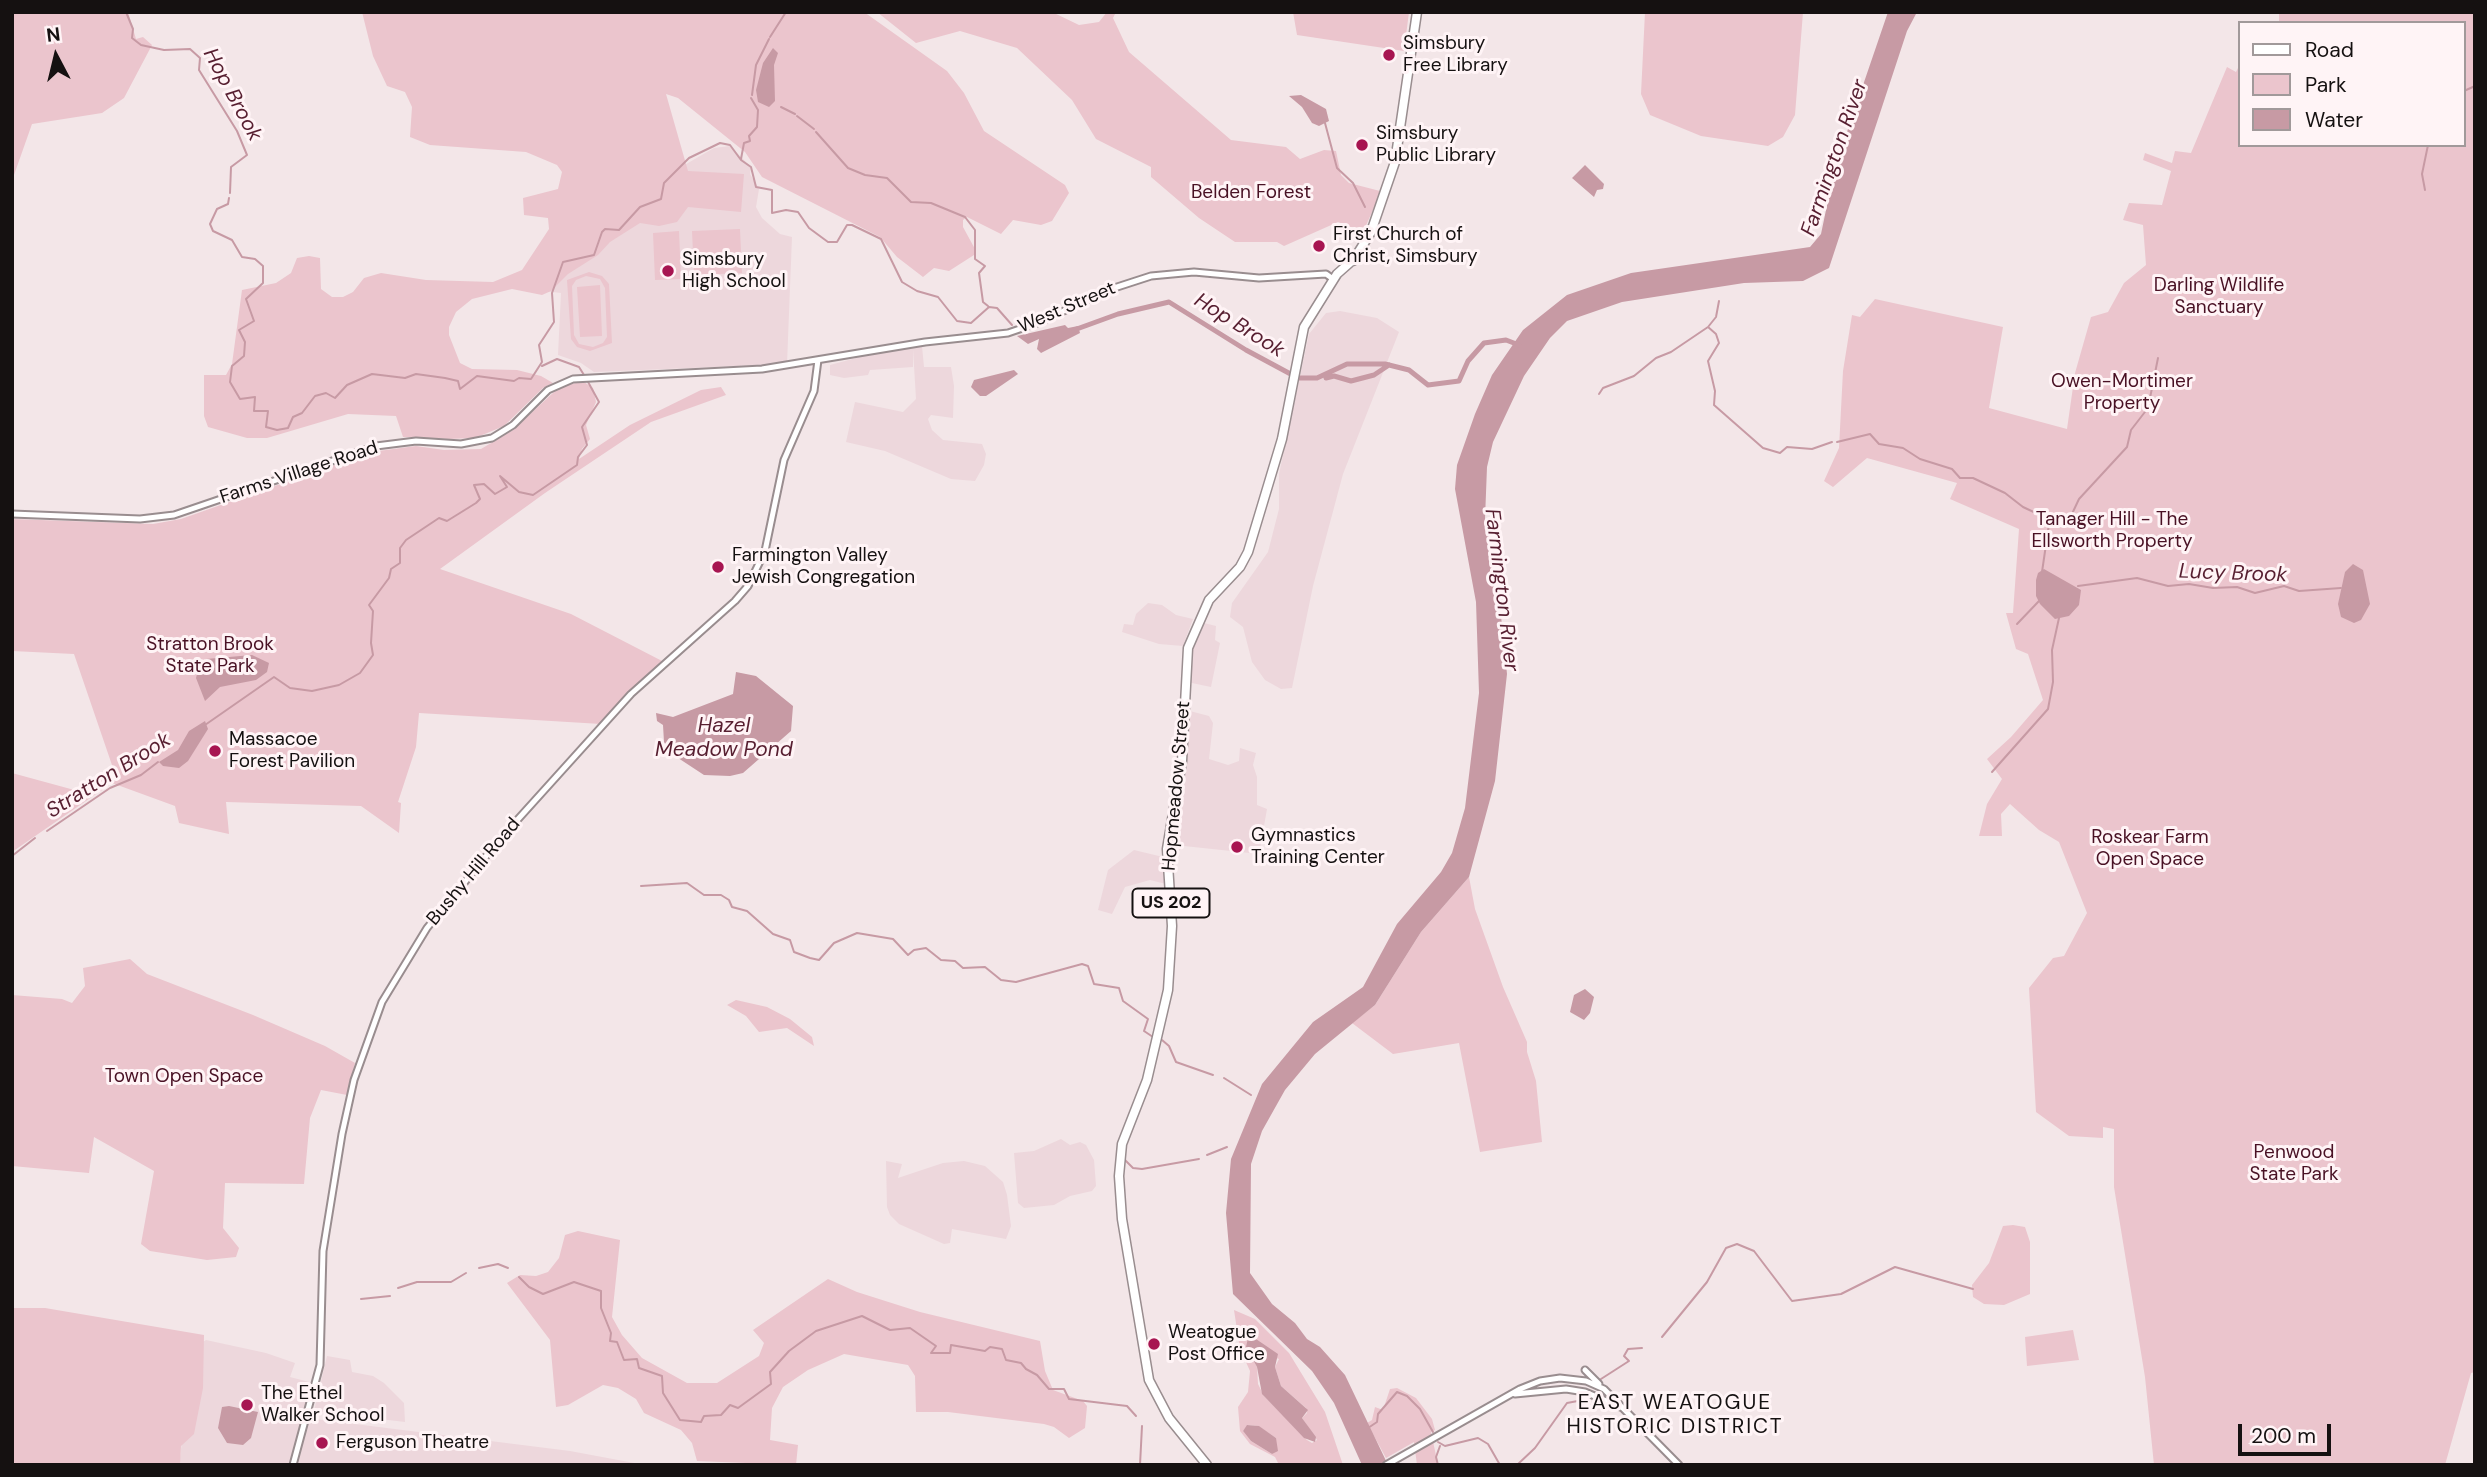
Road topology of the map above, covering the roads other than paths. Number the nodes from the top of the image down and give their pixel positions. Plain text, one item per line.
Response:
1 (1417, 12) edge
2 (1334, 281) junction
3 (818, 360) junction
4 (12, 514) edge
5 (1571, 1369) dead end
6 (1585, 1370) dead end
7 (1560, 1378) junction
8 (1604, 1389) junction
9 (1512, 1395) junction
10 (1623, 1408) junction
11 (1388, 1463) edge
12 (293, 1465) edge
13 (1207, 1465) edge
14 (1679, 1465) edge

1 - 2 highway, Hopmeadow Street / US 202
2 - 3 main road, West Street
2 - 13 highway, Hopmeadow Street / US 202
3 - 4 main road, Farms Village Road
3 - 12 main road, Bushy Hill Road
5 - 7 main road
6 - 8 main road
7 - 8 main road
7 - 9 main road
8 - 10 main road
9 - 10 main road
9 - 11 main road
10 - 14 main road

